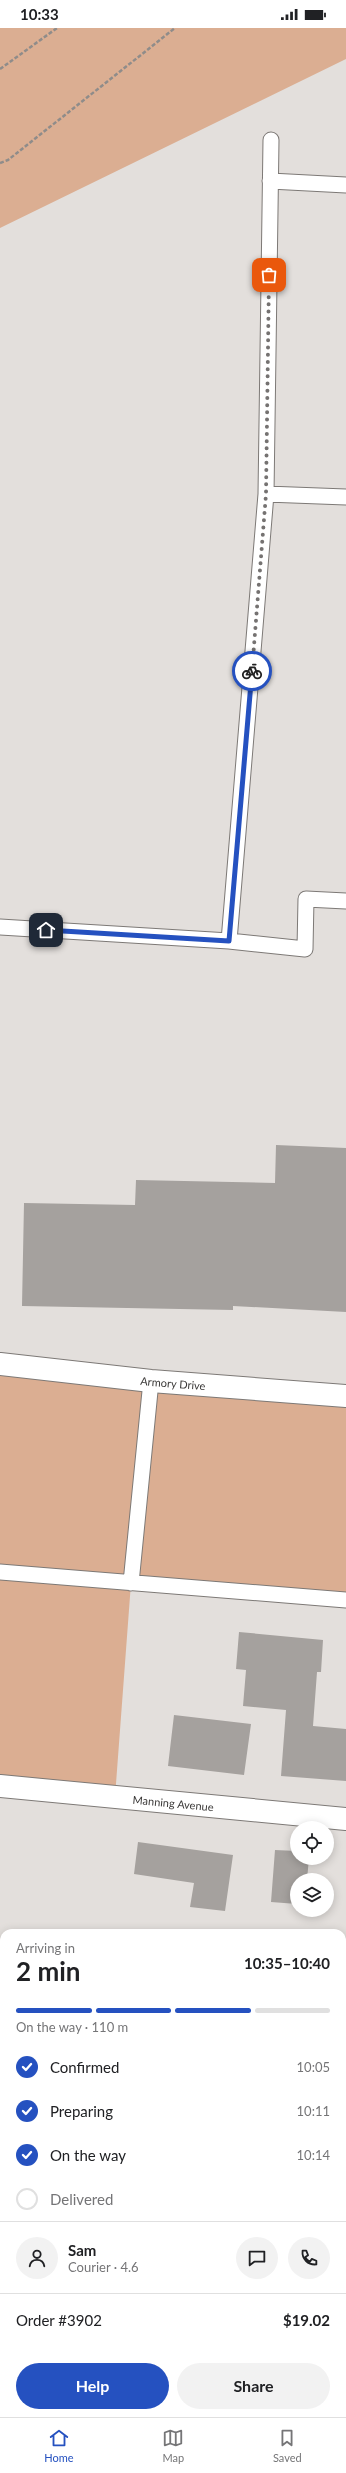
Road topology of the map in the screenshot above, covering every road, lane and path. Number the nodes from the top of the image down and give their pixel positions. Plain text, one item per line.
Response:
1 (58, 28) edge
2 (175, 28) edge
3 (0, 69) edge
4 (271, 140) dead end
5 (0, 163) edge
6 (270, 181) junction
7 (346, 185) edge
8 (266, 494) junction
9 (346, 497) edge
10 (346, 901) edge
11 (0, 927) edge
12 (229, 941) junction
13 (0, 1364) edge
14 (151, 1381) junction
15 (346, 1396) edge
16 (0, 1572) edge
17 (131, 1583) junction
18 (346, 1600) edge
19 (0, 1786) edge
20 (346, 1819) edge

1 - 3 path
2 - 5 path
4 - 6 lane
6 - 7 lane
6 - 8 lane
8 - 9 lane
8 - 12 lane
10 - 12 lane
11 - 12 lane
13 - 14 street, Armory Drive
14 - 15 street, Armory Drive
14 - 17 lane
16 - 17 lane
17 - 18 lane
19 - 20 street, Manning Avenue

